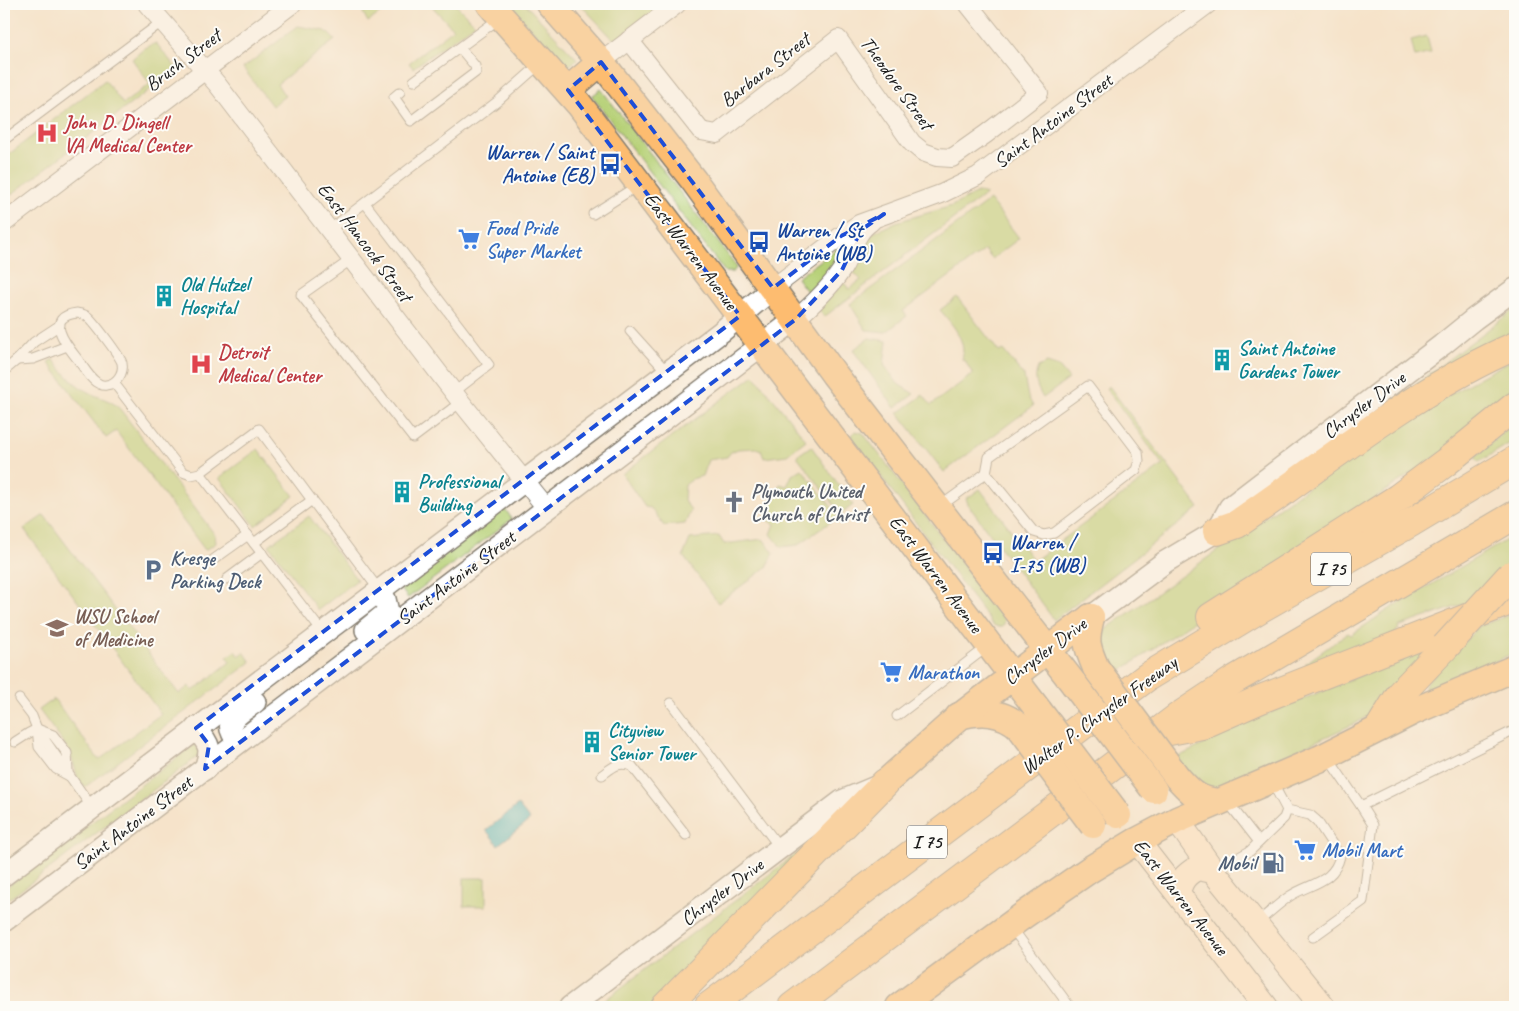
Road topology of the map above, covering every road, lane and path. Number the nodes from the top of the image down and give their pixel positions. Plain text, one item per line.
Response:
1 (148, 4) edge
2 (292, 4) edge
3 (550, 4) edge
4 (677, 4) edge
5 (968, 4) edge
6 (1208, 4) edge
7 (496, 10) edge
8 (163, 22) junction
9 (838, 38) joint
10 (629, 40) junction
11 (460, 48) junction
12 (543, 62) junction
13 (601, 62) junction
14 (205, 70) junction
15 (414, 82) dead end
16 (568, 90) junction
17 (400, 92) dead end
18 (4, 140) edge
19 (952, 158) joint
20 (640, 184) junction
21 (365, 203) junction
22 (593, 214) dead end
23 (884, 214) junction
24 (4, 223) edge
25 (330, 230) junction
26 (751, 259) junction
27 (352, 260) junction
28 (713, 279) junction
29 (773, 288) junction
30 (1515, 289) edge
31 (740, 316) junction
32 (796, 319) junction
33 (60, 325) junction
34 (630, 331) dead end
35 (764, 345) junction
36 (67, 346) junction
37 (1515, 346) edge
38 (17, 360) junction
39 (4, 371) edge
40 (667, 372) junction
41 (114, 383) junction
42 (457, 397) junction
43 (1515, 406) edge
44 (875, 425) junction
45 (838, 444) junction
46 (1515, 460) edge
47 (200, 473) junction
48 (986, 473) junction
49 (524, 480) junction
50 (312, 500) junction
51 (939, 508) junction
52 (547, 509) junction
53 (1515, 515) edge
54 (1217, 532) junction
55 (251, 539) junction
56 (262, 553) junction
57 (213, 560) dead end
58 (227, 579) dead end
59 (1514, 581) edge
60 (379, 590) junction
61 (1023, 617) junction
62 (1091, 617) junction
63 (323, 633) junction
64 (988, 642) junction
65 (1047, 650) junction
66 (1515, 668) edge
67 (1013, 676) junction
68 (1147, 677) junction
69 (302, 695) junction
70 (19, 699) dead end
71 (671, 703) dead end
72 (897, 716) dead end
73 (959, 716) junction
74 (1029, 718) junction
75 (1380, 727) junction
76 (196, 728) junction
77 (37, 729) junction
78 (1515, 730) edge
79 (1156, 734) junction
80 (15, 742) dead end
81 (239, 742) junction
82 (1325, 755) junction
83 (205, 769) junction
84 (602, 775) dead end
85 (69, 776) junction
86 (1271, 780) junction
87 (885, 783) junction
88 (1222, 801) junction
89 (1361, 806) junction
90 (92, 808) junction
91 (1287, 810) junction
92 (1177, 820) junction
93 (686, 835) dead end
94 (1137, 841) junction
95 (1259, 842) junction
96 (780, 848) junction
97 (1213, 871) junction
98 (4, 875) edge
99 (1073, 882) junction
100 (1178, 894) junction
101 (6, 915) edge
102 (1255, 924) junction
103 (1010, 926) junction
104 (1313, 937) dead end
105 (570, 1007) edge
106 (666, 1007) edge
107 (708, 1007) edge
108 (792, 1007) edge
109 (899, 1007) edge
110 (1070, 1007) edge
111 (1266, 1007) edge
112 (1322, 1007) edge

1 - 8 street, East Hancock Street
2 - 14 street, Brush Street
3 - 13 main road, East Warren Avenue
4 - 10 street
5 - 19 street, Saint Antoine Street
6 - 23 street, Saint Antoine Street
7 - 11 lane
7 - 12 main road, East Warren Avenue
8 - 14 street, East Hancock Street
8 - 18 lane
9 - 10 street, Barbara Street
9 - 19 street, Theodore Street
10 - 13 street
11 - 15 lane
11 - 17 lane
12 - 16 main road, East Warren Avenue
12 - 21 lane
13 - 16 main road
13 - 26 main road, East Warren Avenue
14 - 24 street, Brush Street
14 - 25 street, East Hancock Street
16 - 20 main road, East Warren Avenue
20 - 22 lane
20 - 28 main road, East Warren Avenue
21 - 25 lane
21 - 42 lane
23 - 29 street, Saint Antoine Street
23 - 32 street, Saint Antoine Street
25 - 27 street, East Hancock Street
26 - 28 main road
26 - 29 main road, East Warren Avenue
27 - 42 street, East Hancock Street
27 - 42 lane
28 - 31 main road, East Warren Avenue
29 - 31 street, Saint Antoine Street
29 - 32 main road, East Warren Avenue
30 - 54 street, Chrysler Drive
31 - 35 main road, East Warren Avenue
31 - 40 street, Saint Antoine Street
32 - 35 street, Saint Antoine Street
32 - 44 main road, East Warren Avenue
33 - 36 lane
33 - 38 lane
33 - 41 lane
34 - 40 lane
35 - 45 main road, East Warren Avenue
35 - 52 street, Saint Antoine Street
36 - 38 lane
36 - 41 lane
37 - 54 highway
38 - 39 lane
40 - 49 street, Saint Antoine Street
41 - 47 lane
42 - 49 street, East Hancock Street
43 - 68 highway
44 - 45 main road
44 - 51 main road, East Warren Avenue
45 - 64 main road, East Warren Avenue
46 - 68 highway, Walter P. Chrysler Freeway / I 75
47 - 50 lane
47 - 55 lane
48 - 48 lane
48 - 51 lane
49 - 52 street, East Hancock Street
49 - 60 street, Saint Antoine Street
50 - 55 lane
50 - 60 lane
51 - 61 main road, East Warren Avenue
52 - 69 street, Saint Antoine Street
53 - 79 highway, I 75
54 - 62 street, Chrysler Drive
55 - 56 lane
55 - 57 lane
56 - 58 lane
56 - 63 lane
59 - 75 highway, bridge
59 - 79 highway
60 - 63 street, Saint Antoine Street
60 - 69 street
61 - 64 main road
61 - 65 main road, East Warren Avenue
62 - 65 main road, Chrysler Drive
62 - 88 main road, bridge
63 - 76 street, Saint Antoine Street
63 - 81 street
64 - 67 main road, East Warren Avenue
64 - 72 lane
65 - 67 main road, Chrysler Drive
65 - 92 main road, East Warren Avenue, bridge
66 - 75 main road
67 - 73 main road, Chrysler Drive
67 - 74 main road, East Warren Avenue
68 - 107 highway, Walter P. Chrysler Freeway / I 75
69 - 81 street, Saint Antoine Street
70 - 77 lane
71 - 96 lane
73 - 74 main road
73 - 87 main road, Chrysler Drive
74 - 94 main road, East Warren Avenue, bridge
74 - 99 main road, bridge
75 - 82 main road
76 - 83 street
76 - 90 street, Saint Antoine Street
77 - 80 lane
77 - 85 lane
77 - 85 lane
78 - 89 lane
79 - 108 highway, I 75
81 - 83 street, Saint Antoine Street
82 - 86 main road
82 - 89 lane
83 - 101 street, Saint Antoine Street
84 - 93 lane
85 - 90 lane
86 - 88 main road
86 - 91 lane
87 - 96 street, Chrysler Drive
87 - 106 highway
88 - 92 main road
88 - 95 lane
89 - 104 lane
90 - 98 street, Saint Antoine Street
91 - 95 lane
91 - 102 lane
92 - 94 main road
92 - 97 main road, East Warren Avenue
94 - 99 main road
94 - 100 main road, East Warren Avenue
95 - 97 lane
96 - 105 street, Chrysler Drive
97 - 100 main road
97 - 102 main road, East Warren Avenue
99 - 103 main road
100 - 111 main road, East Warren Avenue
102 - 112 main road, East Warren Avenue
103 - 109 main road
103 - 110 lane

